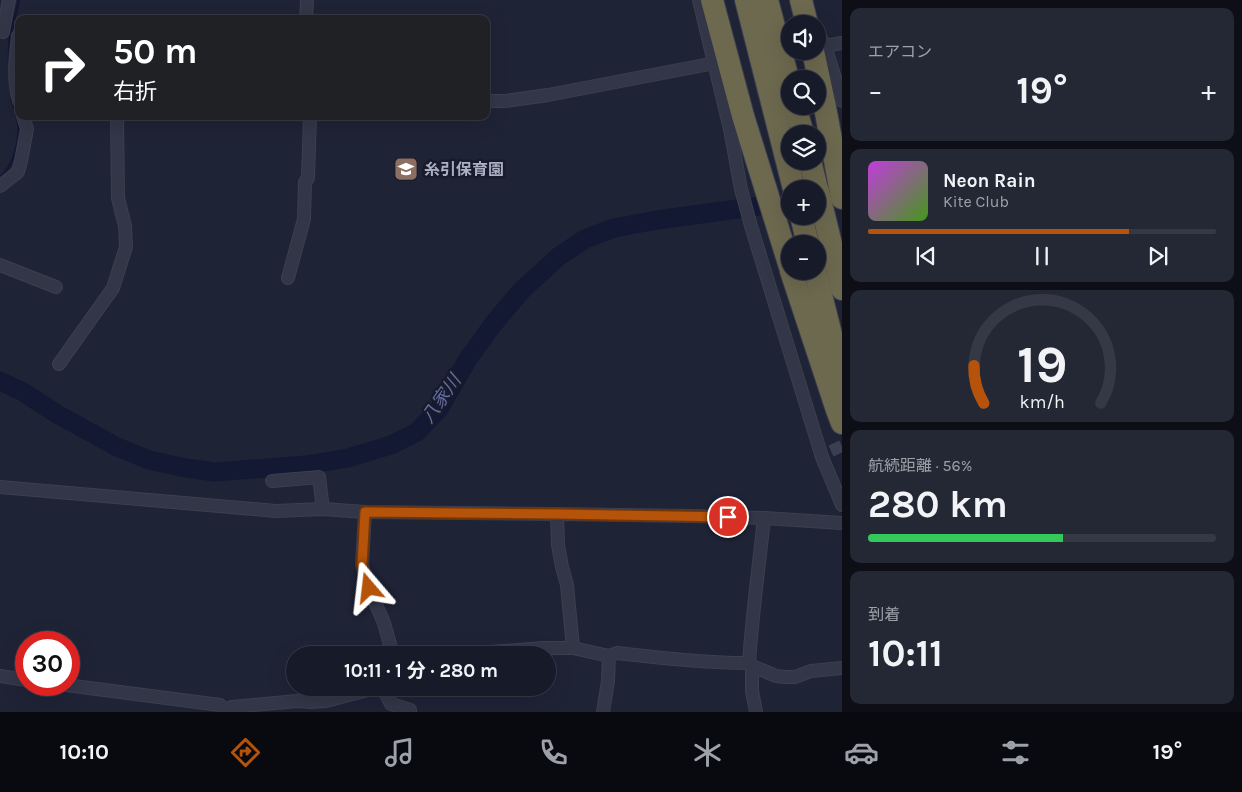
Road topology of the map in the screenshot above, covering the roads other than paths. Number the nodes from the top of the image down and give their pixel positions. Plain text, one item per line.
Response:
1 (9, 0) edge
2 (307, 0) edge
3 (699, 0) edge
4 (712, 0) edge
5 (746, 0) edge
6 (767, 0) edge
7 (801, 0) edge
8 (306, 15) edge
9 (805, 15) edge
10 (1, 32) edge
11 (15, 35) edge
12 (842, 43) edge
13 (826, 47) edge
14 (820, 60) edge
15 (824, 60) edge
16 (715, 63) junction
17 (786, 70) edge
18 (490, 101) edge
19 (842, 101) edge
20 (24, 120) edge
21 (117, 120) edge
22 (310, 120) edge
23 (791, 180) edge
24 (0, 186) edge
25 (840, 188) edge
26 (826, 225) edge
27 (781, 238) edge
28 (0, 265) edge
29 (288, 278) dead end
30 (794, 280) edge
31 (817, 280) edge
32 (56, 287) dead end
33 (842, 289) edge
34 (59, 364) dead end
35 (842, 378) edge
36 (842, 423) edge
37 (272, 481) dead end
38 (0, 487) edge
39 (842, 505) edge
40 (323, 509) junction
41 (365, 512) junction
42 (557, 514) junction
43 (764, 518) junction
44 (842, 523) edge
45 (390, 646) edge
46 (556, 648) edge
47 (572, 648) junction
48 (609, 656) junction
49 (751, 665) junction
50 (842, 668) edge
51 (0, 676) edge
52 (15, 678) edge
53 (80, 687) edge
54 (345, 696) edge
55 (387, 696) edge
56 (225, 711) edge
57 (410, 712) edge
58 (602, 712) edge
59 (756, 712) edge

1 - 10 street
2 - 8 street
3 - 16 street
4 - 27 highway
5 - 23 highway
6 - 17 highway
7 - 9 highway
10 - 11 street
12 - 13 street
14 - 25 highway
15 - 19 street
16 - 18 street
16 - 39 street
20 - 24 street
21 - 34 street
22 - 29 street
26 - 33 highway
28 - 32 street
30 - 36 highway
31 - 35 highway
37 - 40 street
38 - 40 street
40 - 41 street
41 - 42 street
41 - 45 street
42 - 43 street
42 - 47 street
43 - 44 street
43 - 49 street
46 - 47 street
47 - 48 street
48 - 49 street
48 - 58 street
49 - 50 street
49 - 59 street
51 - 52 street
53 - 56 street
54 - 56 street
55 - 57 street

